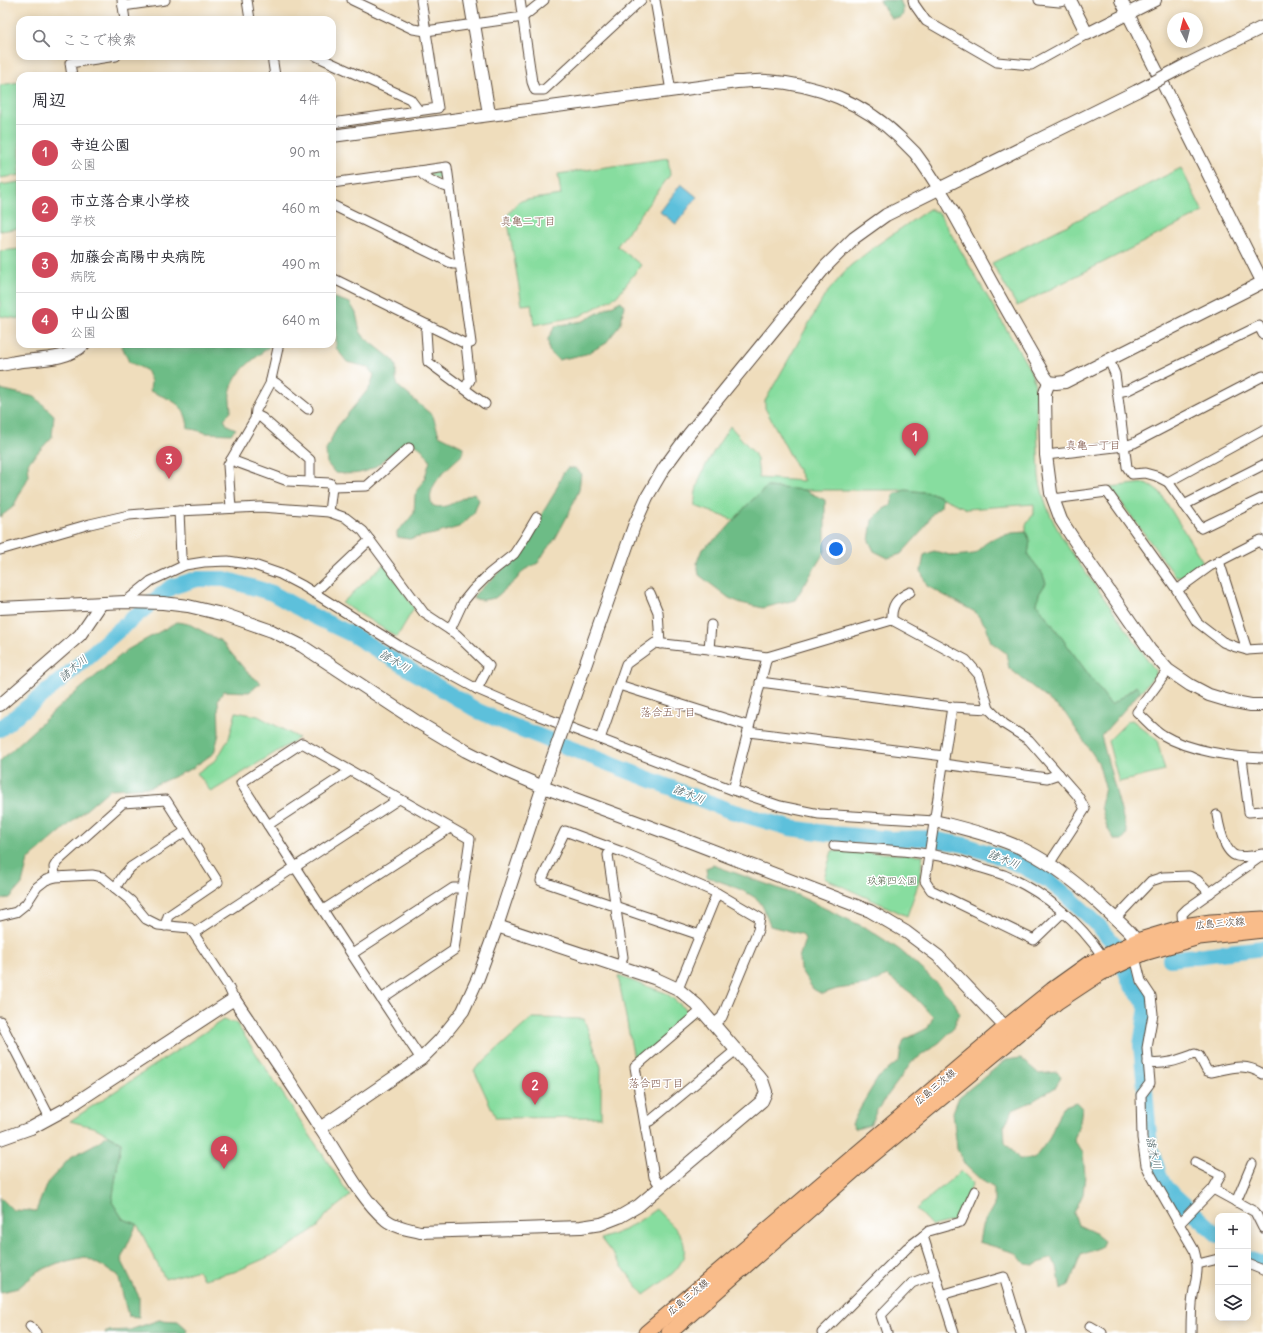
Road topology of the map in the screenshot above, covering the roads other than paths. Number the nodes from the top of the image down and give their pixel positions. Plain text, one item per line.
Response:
1 (165, 0) edge
2 (247, 0) edge
3 (352, 0) edge
4 (421, 0) edge
5 (470, 0) edge
6 (520, 0) edge
7 (544, 0) edge
8 (641, 0) edge
9 (655, 0) edge
10 (913, 0) edge
11 (1039, 0) edge
12 (1069, 0) edge
13 (1120, 0) edge
14 (1155, 0) edge
15 (122, 3) edge
16 (1127, 14) junction
17 (124, 16) edge
18 (249, 16) edge
19 (523, 17) junction
20 (475, 25) junction
21 (1263, 27) edge
22 (426, 31) junction
23 (1087, 34) junction
24 (90, 60) edge
25 (273, 60) edge
26 (325, 60) edge
27 (71, 72) edge
28 (274, 72) edge
29 (671, 91) junction
30 (419, 111) junction
31 (489, 114) junction
32 (336, 122) edge
33 (336, 135) edge
34 (419, 171) junction
35 (336, 181) edge
36 (450, 188) junction
37 (940, 189) junction
38 (336, 207) edge
39 (460, 264) junction
40 (336, 280) edge
41 (1263, 282) edge
42 (428, 325) junction
43 (1263, 334) edge
44 (466, 344) junction
45 (81, 348) edge
46 (278, 348) dead end
47 (1109, 360) junction
48 (0, 365) edge
49 (1263, 376) edge
50 (271, 380) junction
51 (1049, 382) junction
52 (465, 388) junction
53 (1117, 392) junction
54 (486, 404) dead end
55 (308, 409) dead end
56 (256, 415) junction
57 (1263, 430) edge
58 (1124, 446) junction
59 (408, 448) dead end
60 (1046, 455) junction
61 (231, 460) junction
62 (1263, 465) edge
63 (310, 482) junction
64 (1168, 482) junction
65 (332, 487) junction
66 (1263, 498) edge
67 (1053, 499) junction
68 (1184, 505) junction
69 (231, 508) junction
70 (179, 511) junction
71 (329, 512) junction
72 (537, 517) dead end
73 (370, 540) junction
74 (1263, 545) edge
75 (0, 550) edge
76 (1219, 561) junction
77 (185, 565) junction
78 (1177, 590) junction
79 (910, 592) dead end
80 (314, 593) junction
81 (650, 593) dead end
82 (129, 602) junction
83 (100, 604) junction
84 (0, 608) edge
85 (892, 620) junction
86 (711, 624) dead end
87 (450, 630) junction
88 (660, 644) junction
89 (709, 649) junction
90 (1263, 649) edge
91 (1248, 650) junction
92 (767, 657) junction
93 (1168, 670) junction
94 (760, 682) junction
95 (619, 685) junction
96 (477, 689) junction
97 (1, 702) edge
98 (1263, 705) edge
99 (952, 707) junction
100 (988, 709) junction
101 (748, 729) junction
102 (600, 739) junction
103 (1242, 758) junction
104 (1263, 758) edge
105 (944, 760) junction
106 (350, 771) junction
107 (1059, 774) junction
108 (543, 787) junction
109 (733, 790) junction
110 (399, 799) junction
111 (1263, 811) edge
112 (1217, 815) dead end
113 (934, 824) junction
114 (268, 825) junction
115 (450, 828) junction
116 (186, 831) junction
117 (834, 846) dead end
118 (611, 848) junction
119 (930, 853) junction
120 (1263, 855) edge
121 (1049, 864) junction
122 (295, 868) junction
123 (55, 877) junction
124 (115, 888) junction
125 (463, 888) junction
126 (717, 893) junction
127 (1210, 893) junction
128 (615, 906) junction
129 (323, 910) junction
130 (1063, 912) junction
131 (0, 916) edge
132 (1115, 919) junction
133 (1263, 919) edge
134 (164, 926) junction
135 (497, 926) junction
136 (1183, 928) junction
137 (1263, 930) edge
138 (194, 934) junction
139 (700, 935) junction
140 (1135, 951) junction
141 (352, 954) junction
142 (1108, 960) junction
143 (620, 967) junction
144 (678, 989) junction
145 (234, 999) junction
146 (381, 999) junction
147 (702, 1010) junction
148 (0, 1021) edge
149 (714, 1024) junction
150 (1011, 1032) junction
151 (736, 1050) junction
152 (421, 1059) junction
153 (1148, 1063) junction
154 (1263, 1074) edge
155 (50, 1118) junction
156 (644, 1122) junction
157 (320, 1128) junction
158 (0, 1139) edge
159 (1195, 1162) dead end
160 (1252, 1164) dead end
161 (661, 1187) junction
162 (1213, 1189) junction
163 (975, 1191) dead end
164 (1236, 1202) junction
165 (1179, 1224) junction
166 (1263, 1228) edge
167 (923, 1236) junction
168 (1215, 1260) edge
169 (1198, 1264) junction
170 (1251, 1265) edge
171 (1263, 1270) edge
172 (935, 1274) junction
173 (941, 1295) junction
174 (1090, 1326) dead end
175 (671, 1328) edge
176 (646, 1333) edge
177 (822, 1333) edge
178 (887, 1333) edge
179 (954, 1333) edge
180 (1021, 1333) edge
181 (1102, 1333) edge
182 (1191, 1333) edge

1 - 15 street
2 - 18 street
3 - 22 street
4 - 22 street
5 - 20 street
6 - 19 street
7 - 19 street
8 - 19 street
9 - 29 street
10 - 23 street
11 - 12 street
12 - 23 street
13 - 16 street
14 - 16 street
15 - 17 street
16 - 23 street
16 - 41 street
19 - 20 street
20 - 22 street
20 - 31 street
21 - 37 street, bridge
22 - 30 street
24 - 27 street
25 - 28 street
26 - 30 street
29 - 31 street
29 - 37 street
30 - 32 street
31 - 33 street
34 - 35 street
34 - 36 street
34 - 36 street
36 - 39 street
37 - 51 street
37 - 108 street, bridge
38 - 39 street
39 - 44 street
40 - 42 street
41 - 47 street
42 - 44 street
42 - 52 street
43 - 53 street
44 - 52 street
45 - 48 street
46 - 50 street
47 - 51 street
47 - 53 street
49 - 58 street
50 - 55 street
50 - 56 street
51 - 60 street
52 - 54 street
53 - 58 street
56 - 61 street
56 - 63 street
57 - 64 street
58 - 60 street
58 - 64 street
59 - 65 street
60 - 67 street
61 - 63 street
61 - 69 street
62 - 68 street
63 - 65 street
64 - 68 street
65 - 71 street
66 - 68 street
67 - 78 street
67 - 93 street
69 - 70 street
69 - 71 street
70 - 75 street
70 - 77 street
71 - 73 street
72 - 87 street
73 - 80 street
73 - 87 street
74 - 76 street
76 - 78 street
76 - 91 street
77 - 80 street
77 - 82 street
78 - 91 street
79 - 85 street
80 - 96 street
81 - 88 street
82 - 83 street
82 - 108 street
83 - 84 street
83 - 97 street
85 - 92 street
85 - 100 street
86 - 89 street
87 - 96 street
88 - 89 street
88 - 95 street
89 - 92 street
90 - 91 street
92 - 94 street
93 - 98 street
93 - 103 street
94 - 99 street
94 - 101 street
95 - 101 street
95 - 102 street
96 - 102 street
99 - 100 street
99 - 105 street
100 - 107 street
101 - 105 street
101 - 109 street
102 - 109 street
103 - 104 street
103 - 111 street
105 - 107 street
105 - 113 street
106 - 110 street
106 - 114 street
106 - 114 street
107 - 121 street
108 - 135 street
108 - 150 street
109 - 113 street
110 - 115 street
110 - 122 street
112 - 120 street
113 - 119 street
113 - 121 street
114 - 122 street
115 - 125 street
115 - 129 street
116 - 123 street
116 - 124 street
116 - 134 street
117 - 119 street
118 - 126 street
118 - 128 street
118 - 128 street
119 - 130 street
119 - 130 street
120 - 127 street
121 - 132 street
122 - 129 street
122 - 138 street
123 - 124 street
123 - 131 street
124 - 134 street
125 - 141 street
125 - 146 street
126 - 139 street
126 - 149 street
127 - 132 street
127 - 136 street
128 - 139 street
128 - 143 street
129 - 141 street
130 - 142 street
132 - 140 street
133 - 136 main road, 広島三次線
134 - 138 street
135 - 143 street
135 - 152 street
136 - 140 main road, 広島三次線
137 - 140 main road, 広島三次線
138 - 145 street
139 - 144 street
140 - 142 main road, 広島三次線
140 - 153 street
141 - 146 street
142 - 150 main road, 広島三次線
143 - 144 street
144 - 147 street
145 - 155 street
145 - 157 street
146 - 152 street
147 - 149 street
147 - 156 street
148 - 155 street
149 - 151 street
150 - 175 main road, 広島三次線
151 - 156 street
151 - 161 street
152 - 157 street
153 - 154 street
153 - 165 street
155 - 158 street
156 - 161 street
157 - 161 street
159 - 162 street
160 - 164 street
162 - 164 street
162 - 165 street
163 - 167 street
164 - 166 street
165 - 169 street
167 - 172 street
167 - 177 street
168 - 169 street
169 - 182 street
170 - 171 street
172 - 173 street
172 - 178 street
173 - 179 street
173 - 180 street
174 - 181 street
175 - 176 main road, 広島三次線

